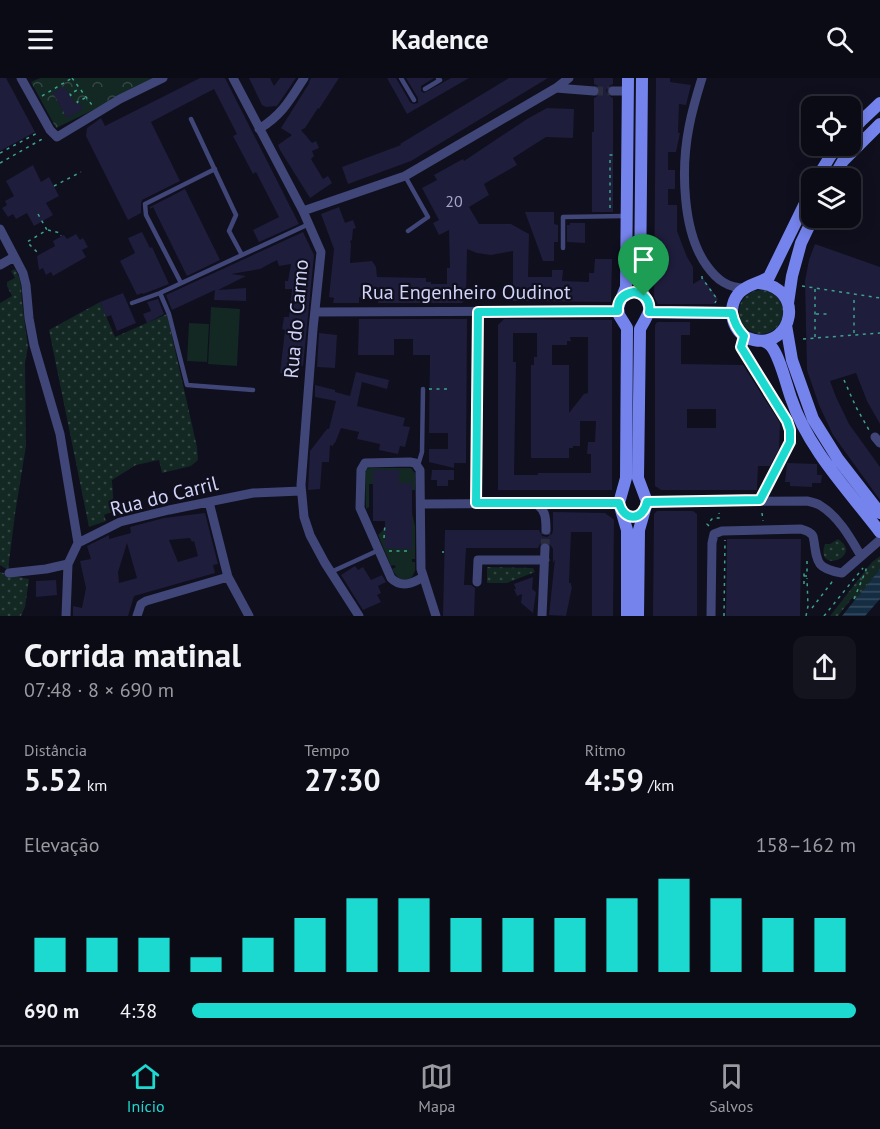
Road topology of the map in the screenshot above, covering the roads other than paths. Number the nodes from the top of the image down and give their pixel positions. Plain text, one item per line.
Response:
1 (21, 78) edge
2 (163, 78) edge
3 (233, 78) edge
4 (304, 78) edge
5 (401, 78) edge
6 (569, 78) edge
7 (583, 78) edge
8 (628, 78) edge
9 (642, 78) edge
10 (702, 78) edge
11 (440, 79) edge
12 (556, 88) junction
13 (425, 89) dead end
14 (583, 90) junction
15 (594, 91) tunnel mouth
16 (613, 91) tunnel mouth
17 (628, 91) junction
18 (414, 100) dead end
19 (880, 103) edge
20 (191, 119) dead end
21 (861, 121) edge
22 (880, 124) edge
23 (259, 129) junction
24 (838, 168) edge
25 (215, 170) junction
26 (405, 176) junction
27 (303, 212) junction
28 (801, 212) edge
29 (627, 216) junction
30 (309, 224) junction
31 (808, 228) edge
32 (0, 229) edge
33 (408, 231) dead end
34 (563, 248) dead end
35 (242, 255) junction
36 (15, 257) junction
37 (0, 265) edge
38 (181, 283) junction
39 (759, 283) junction
40 (745, 288) junction
41 (160, 293) junction
42 (624, 295) junction
43 (644, 296) junction
44 (132, 303) dead end
45 (788, 303) junction
46 (315, 312) junction
47 (478, 312) junction
48 (732, 313) junction
49 (620, 315) junction
50 (647, 316) junction
51 (786, 325) junction
52 (744, 336) junction
53 (763, 340) junction
54 (423, 388) road end
55 (253, 390) dead end
56 (418, 465) junction
57 (301, 491) junction
58 (760, 500) junction
59 (209, 502) junction
60 (621, 502) junction
61 (645, 502) junction
62 (476, 503) junction
63 (535, 503) junction
64 (557, 503) junction
65 (421, 504) junction
66 (876, 514) edge
67 (546, 516) junction
68 (546, 530) tunnel mouth
69 (880, 532) edge
70 (880, 540) edge
71 (78, 543) junction
72 (545, 549) tunnel mouth
73 (381, 551) junction
74 (861, 556) junction
75 (546, 560) junction
76 (68, 564) junction
77 (331, 572) junction
78 (9, 573) dead end
79 (228, 578) junction
80 (423, 578) junction
81 (477, 582) dead end
82 (66, 616) edge
83 (137, 616) edge
84 (249, 616) edge
85 (359, 616) edge
86 (436, 616) edge
87 (542, 616) edge
88 (627, 616) edge
89 (638, 616) edge
90 (711, 616) edge

1 - 2 street
3 - 23 street, Rua do Carmo
4 - 23 street
5 - 18 lane
6 - 12 street
7 - 14 street
8 - 17 main road
9 - 43 main road
10 - 40 street
11 - 13 lane
12 - 14 street
12 - 26 street
14 - 15 street
16 - 17 street
17 - 29 main road
19 - 21 main road
20 - 25 lane
22 - 24 main road
23 - 27 street, Rua do Carmo
25 - 35 lane
25 - 38 lane
26 - 27 street
26 - 33 lane
27 - 30 street, Rua do Carmo
28 - 39 main road
29 - 34 lane
29 - 42 main road
30 - 35 lane
30 - 46 street, Rua do Carmo
31 - 45 main road
32 - 36 street
35 - 38 lane
36 - 37 street
36 - 71 street
38 - 41 lane
39 - 40 main road
39 - 45 main road
40 - 48 main road
41 - 44 lane
41 - 55 lane
42 - 43 main road
42 - 49 main road
43 - 50 main road
45 - 51 main road
46 - 47 street, Rua Engenheiro Oudinot
46 - 57 street, Rua do Carmo
47 - 49 street, Rua Engenheiro Oudinot
47 - 62 street
48 - 50 main road
48 - 52 main road
49 - 50 main road
49 - 60 main road
50 - 61 main road
51 - 53 main road
51 - 66 main road
52 - 53 main road
52 - 58 street
53 - 66 main road
54 - 56 lane
56 - 65 street
56 - 73 street
57 - 59 street, Rua do Carril
57 - 77 street, Rua do Carmo
58 - 61 street
58 - 74 street
59 - 71 street, Rua do Carril
59 - 79 street
60 - 61 main road
60 - 61 main road
60 - 64 street
60 - 88 main road
61 - 89 main road
62 - 63 street
62 - 65 street
63 - 64 street
63 - 67 street
64 - 67 street
65 - 80 street
66 - 69 main road
67 - 68 street
70 - 74 street
71 - 76 street
72 - 75 street
73 - 77 lane
73 - 80 street
74 - 90 street
75 - 81 street
75 - 87 street
76 - 78 street
76 - 82 street
77 - 85 street, Rua do Carmo
79 - 83 street
79 - 84 street
80 - 86 street

